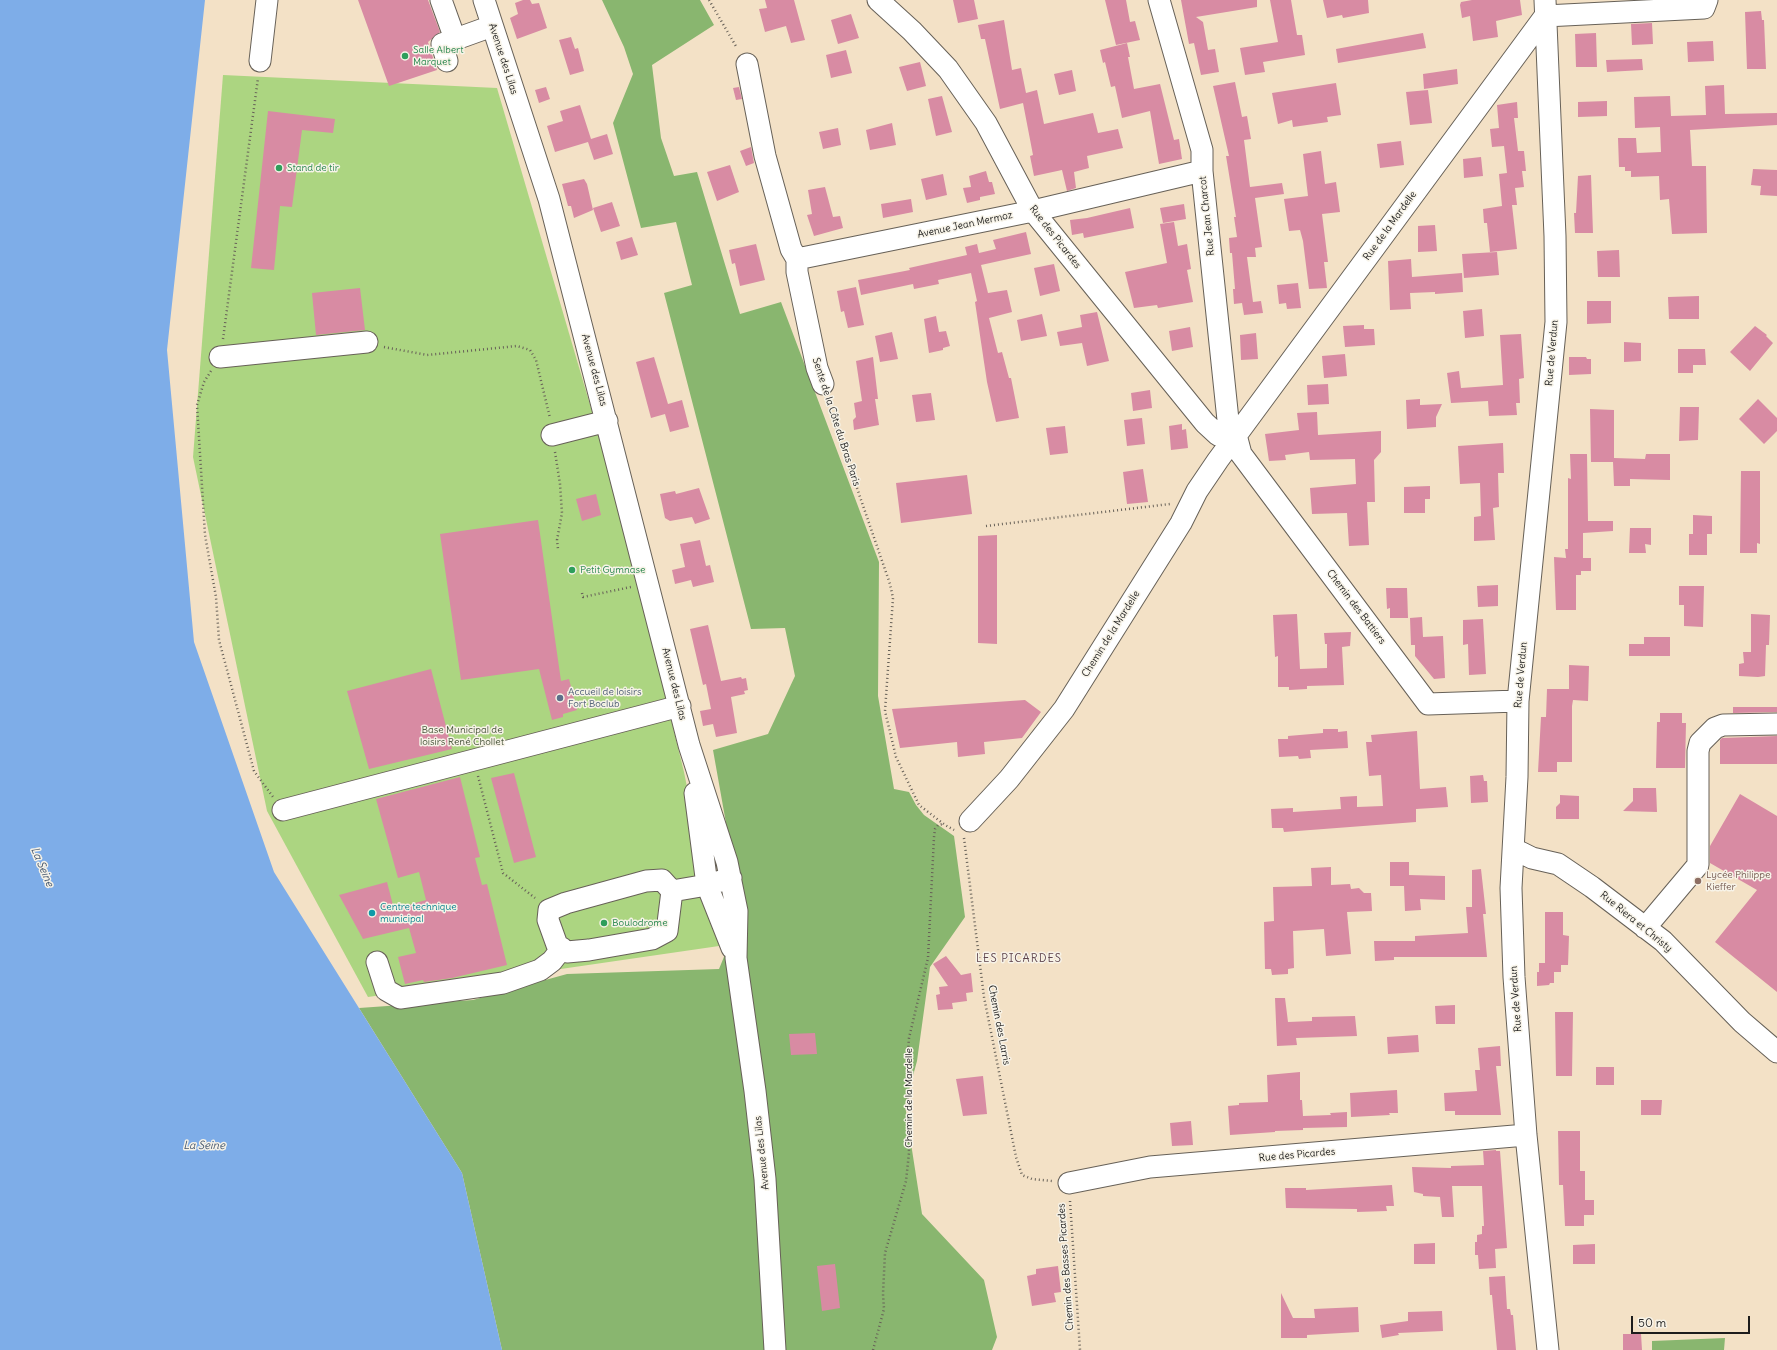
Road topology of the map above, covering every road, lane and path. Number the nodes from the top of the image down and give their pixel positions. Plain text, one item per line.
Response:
1 (267, 0) edge
2 (441, 0) edge
3 (484, 0) edge
4 (708, 0) edge
5 (878, 0) edge
6 (1159, 0) edge
7 (1707, 0) edge
8 (1545, 8) edge
9 (492, 26) junction
10 (455, 39) junction
11 (260, 61) joint
12 (448, 61) dead end
13 (747, 64) joint
14 (1202, 171) junction
15 (1033, 211) junction
16 (797, 259) junction
17 (368, 342) joint
18 (220, 357) junction
19 (823, 384) joint
20 (607, 421) junction
21 (552, 435) junction
22 (1236, 435) junction
23 (1192, 501) junction
24 (986, 526) dead end
25 (558, 549) dead end
26 (648, 584) junction
27 (582, 593) dead end
28 (1518, 701) junction
29 (680, 706) junction
30 (1777, 724) edge
31 (689, 745) junction
32 (473, 760) junction
33 (283, 810) joint
34 (943, 824) junction
35 (962, 829) junction
36 (1513, 852) junction
37 (729, 870) junction
38 (706, 876) junction
39 (672, 891) junction
40 (549, 910) junction
41 (1645, 928) junction
42 (562, 948) junction
43 (736, 958) junction
44 (377, 962) dead end
45 (1777, 1052) edge
46 (1526, 1135) junction
47 (1069, 1183) junction
48 (775, 1350) edge
49 (873, 1350) edge
50 (1080, 1350) edge
51 (1548, 1350) edge

1 - 11 street
2 - 10 street
3 - 9 street, Avenue des Lilas
4 - 13 path
5 - 15 street, Rue des Picardes
6 - 14 street, Rue Jean Charcot
7 - 8 street
8 - 22 street, Rue de la Mardelle
8 - 28 street, Rue de Verdun
9 - 10 street
9 - 20 street, Avenue des Lilas
10 - 12 street
11 - 18 path
13 - 16 street, Sente de la Côte du Bras Paris
14 - 15 street, Avenue Jean Mermoz
14 - 22 street, Rue Jean Charcot
15 - 16 street, Avenue Jean Mermoz
15 - 22 street, Rue des Picardes
16 - 19 street, Sente de la Côte du Bras Paris
17 - 18 street
17 - 21 path
18 - 33 path
19 - 34 path, Sente de la Côte du Bras Paris
20 - 21 street
20 - 26 street, Avenue des Lilas
21 - 25 path
22 - 23 street, Chemin de la Mardelle
22 - 28 street, Chemin des Battiers
23 - 24 path
23 - 35 street, Chemin de la Mardelle
26 - 27 path
26 - 29 street, Avenue des Lilas
28 - 36 street, Rue de Verdun
29 - 31 street, Avenue des Lilas
29 - 32 street
30 - 41 street
31 - 37 street, Avenue des Lilas
31 - 38 street, Avenue des Lilas
32 - 33 street
32 - 40 path
34 - 35 path, Sente de la Côte du Bras Paris
34 - 49 path, Chemin de la Mardelle
35 - 47 path, Chemin des Larris
36 - 41 street, Rue Riera et Christy
36 - 46 street, Rue de Verdun
37 - 38 street
37 - 43 street, Avenue des Lilas
38 - 39 street
38 - 43 street, Avenue des Lilas
39 - 40 street
39 - 42 street
40 - 42 street
41 - 45 street, Rue Riera et Christy
42 - 44 street
43 - 48 street, Avenue des Lilas
46 - 47 street, Rue des Picardes
46 - 51 street, Rue de Verdun
47 - 50 path, Chemin des Basses Picardes

